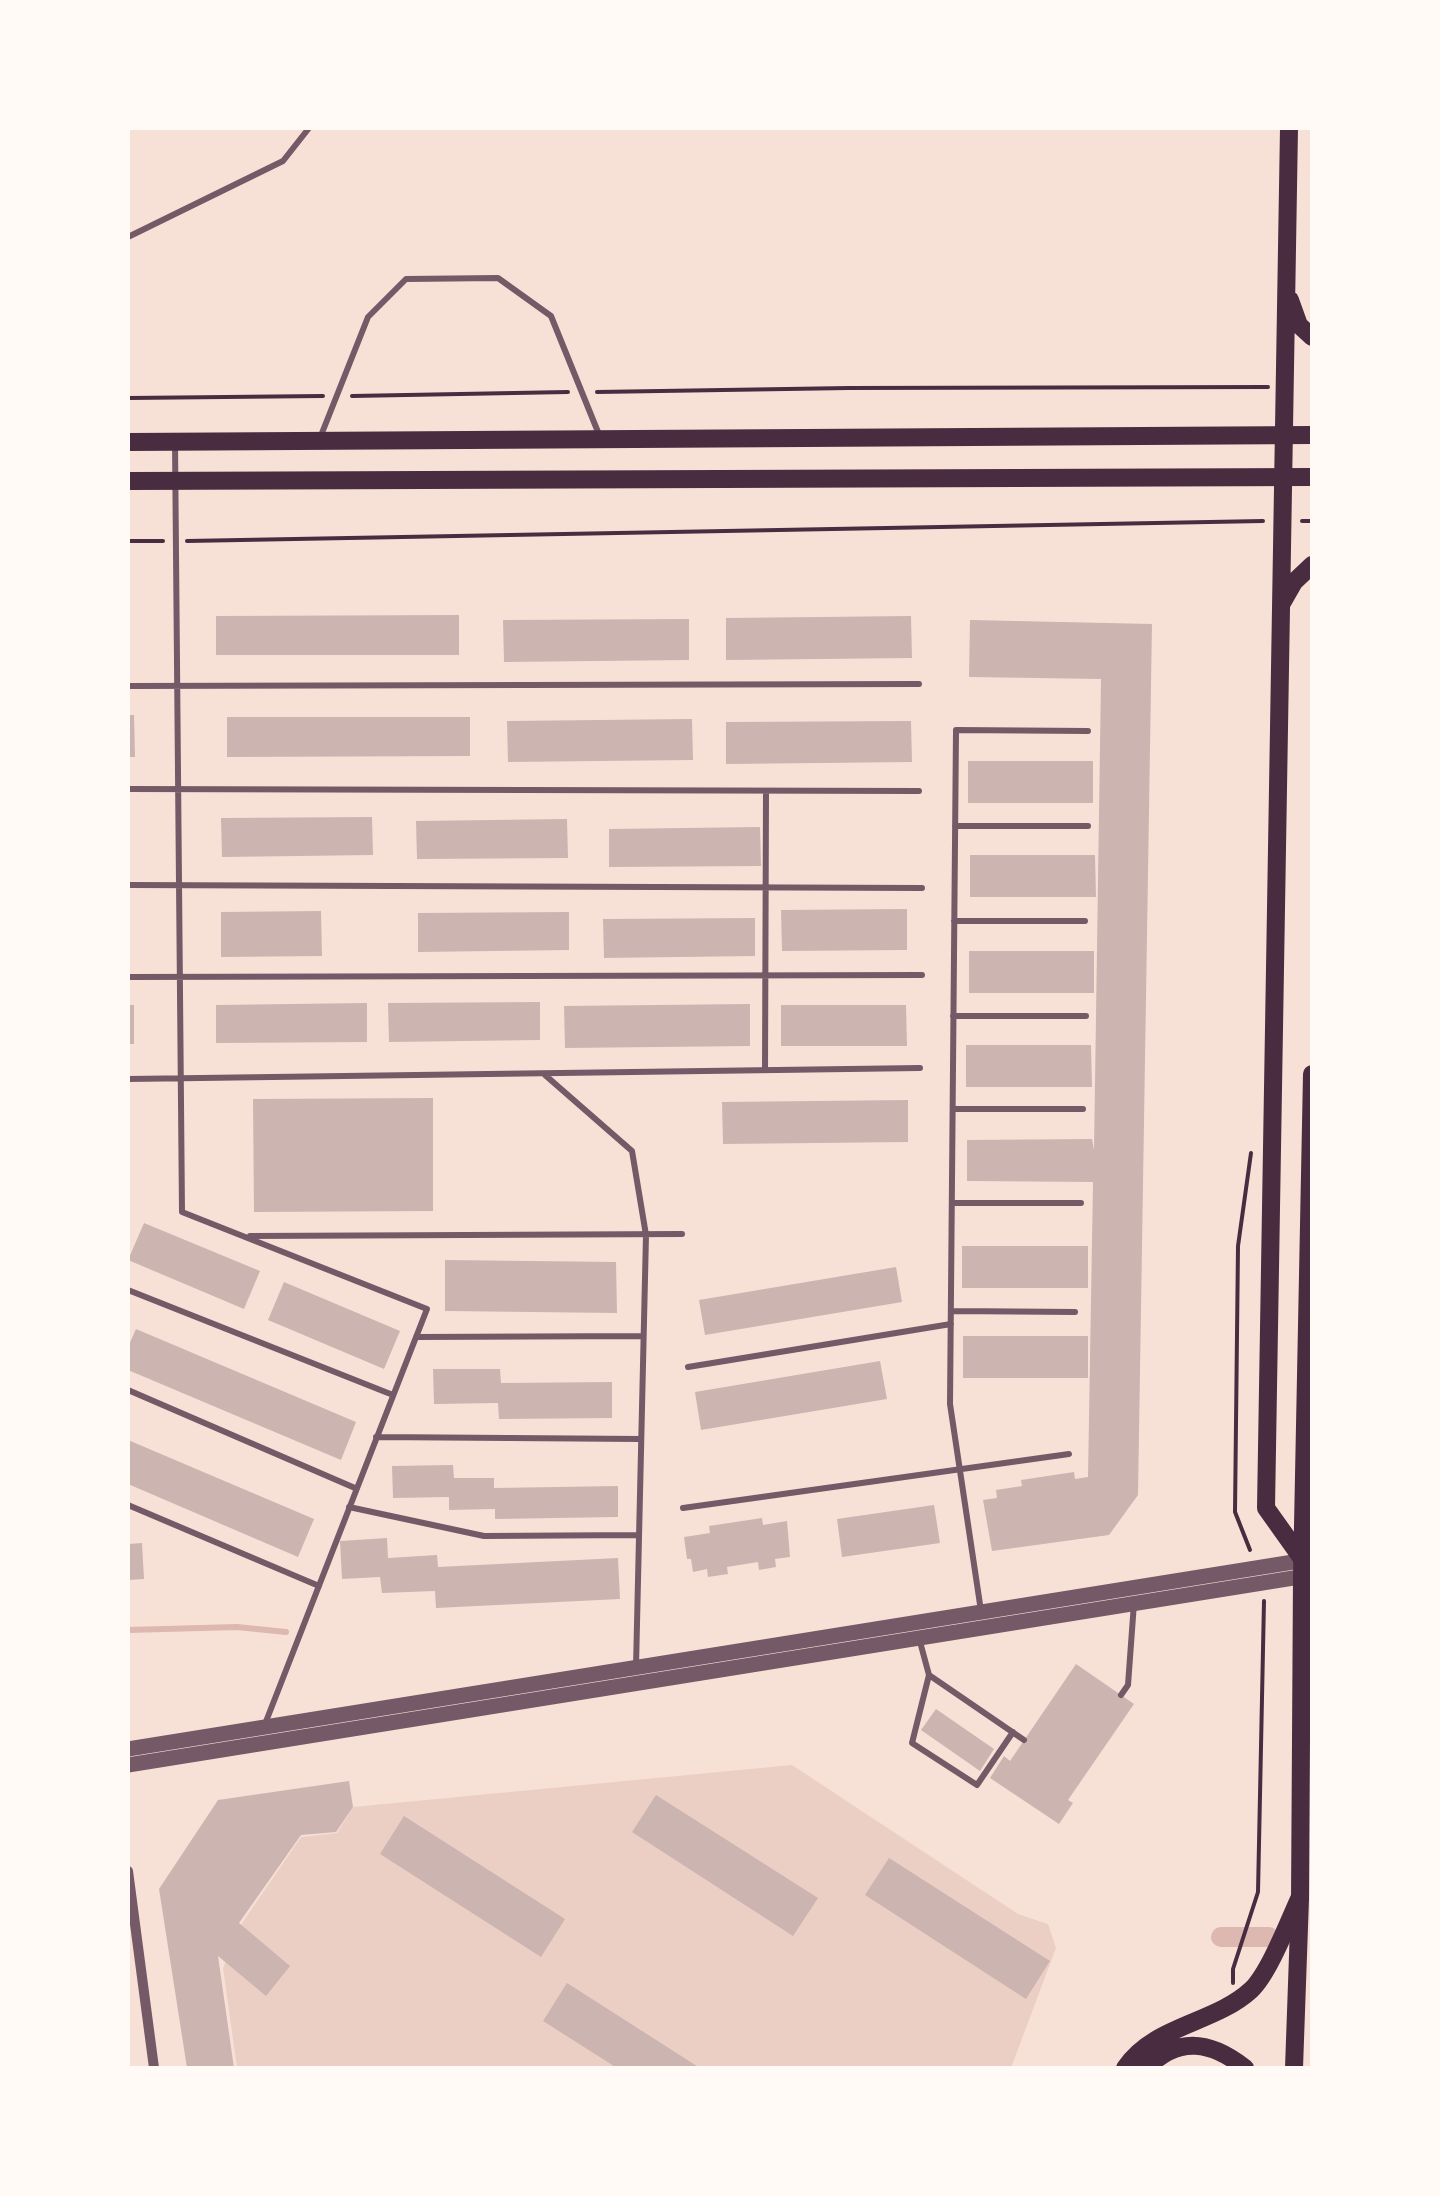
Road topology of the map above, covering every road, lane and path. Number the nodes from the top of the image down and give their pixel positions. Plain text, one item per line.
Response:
1 (309, 128) edge
2 (1289, 128) edge
3 (128, 237) edge
4 (1286, 290) junction
5 (1312, 337) edge
6 (1284, 388) junction
7 (582, 392) junction
8 (336, 396) junction
9 (128, 398) edge
10 (1283, 435) junction
11 (1312, 436) edge
12 (600, 438) junction
13 (319, 440) junction
14 (128, 442) edge
15 (175, 442) junction
16 (1312, 477) edge
17 (1282, 479) junction
18 (128, 481) edge
19 (176, 481) junction
20 (1282, 521) junction
21 (1312, 521) edge
22 (176, 541) junction
23 (128, 542) edge
24 (1312, 565) edge
25 (1280, 608) junction
26 (918, 684) dead end
27 (128, 686) edge
28 (177, 686) junction
29 (1088, 730) dead end
30 (128, 790) edge
31 (178, 790) junction
32 (766, 791) junction
33 (919, 791) dead end
34 (955, 826) junction
35 (1088, 826) dead end
36 (128, 885) edge
37 (179, 885) junction
38 (766, 887) junction
39 (922, 888) dead end
40 (954, 920) junction
41 (1084, 921) dead end
42 (766, 975) junction
43 (922, 975) dead end
44 (128, 977) edge
45 (180, 977) junction
46 (954, 1016) junction
47 (1086, 1016) dead end
48 (920, 1068) dead end
49 (765, 1070) junction
50 (543, 1073) junction
51 (1312, 1074) edge
52 (180, 1079) junction
53 (128, 1080) edge
54 (1083, 1108) dead end
55 (953, 1109) junction
56 (952, 1203) junction
57 (1081, 1203) dead end
58 (682, 1234) dead end
59 (646, 1235) junction
60 (243, 1236) junction
61 (128, 1290) edge
62 (951, 1311) junction
63 (1075, 1312) dead end
64 (951, 1324) junction
65 (644, 1336) junction
66 (416, 1337) junction
67 (688, 1367) dead end
68 (128, 1390) edge
69 (393, 1395) junction
70 (376, 1436) junction
71 (641, 1438) junction
72 (1069, 1454) dead end
73 (960, 1470) junction
74 (356, 1488) junction
75 (128, 1505) edge
76 (349, 1506) junction
77 (683, 1508) dead end
78 (639, 1536) junction
79 (1307, 1567) edge
80 (319, 1586) junction
81 (1135, 1595) junction
82 (982, 1619) junction
83 (917, 1630) junction
84 (636, 1668) junction
85 (929, 1675) junction
86 (1121, 1695) dead end
87 (264, 1728) junction
88 (1013, 1732) junction
89 (1024, 1740) dead end
90 (128, 1750) edge
91 (128, 1764) edge
92 (128, 1871) edge
93 (1300, 1899) junction
94 (1249, 1918) dead end
95 (1233, 1988) dead end
96 (154, 2068) edge
97 (1125, 2068) edge
98 (1147, 2068) edge
99 (1245, 2068) edge
100 (1294, 2068) edge

1 - 3 lane
2 - 4 main road
4 - 5 main road
4 - 6 main road
6 - 7 path
6 - 10 main road
7 - 8 path
7 - 8 lane
7 - 12 lane
8 - 9 path
8 - 13 lane
10 - 11 main road
10 - 12 main road
10 - 17 main road
12 - 13 main road
13 - 15 main road
14 - 15 main road
15 - 19 lane
16 - 17 main road
17 - 19 main road
17 - 20 main road
18 - 19 main road
19 - 22 lane
20 - 21 path
20 - 22 path
20 - 25 main road
22 - 23 path
22 - 28 lane
24 - 25 main road
25 - 79 main road
26 - 28 lane
27 - 28 lane
28 - 31 lane
29 - 34 lane
30 - 31 lane
31 - 32 lane
31 - 37 lane
32 - 33 lane
32 - 38 lane
34 - 35 lane
34 - 40 lane
36 - 37 lane
37 - 38 lane
37 - 45 lane
38 - 39 lane
38 - 42 lane
40 - 41 lane
40 - 46 lane
42 - 43 lane
42 - 45 lane
42 - 49 lane
44 - 45 lane
45 - 52 lane
46 - 47 lane
46 - 55 lane
48 - 49 lane
49 - 50 lane
50 - 52 lane
50 - 59 lane
51 - 79 main road
52 - 53 lane
52 - 60 lane
54 - 55 lane
55 - 56 lane
56 - 57 lane
56 - 62 lane
58 - 59 lane
59 - 60 lane
59 - 65 lane
60 - 66 lane
61 - 69 lane
62 - 63 lane
62 - 64 lane
64 - 67 lane
64 - 73 lane
65 - 66 lane
65 - 71 lane
66 - 69 lane
68 - 74 lane
69 - 70 lane
70 - 71 lane
70 - 74 lane
71 - 78 lane
72 - 73 lane
73 - 77 lane
73 - 82 lane
74 - 76 lane
75 - 80 lane
76 - 78 lane
76 - 80 lane
78 - 84 lane
79 - 81 street
79 - 93 main road
80 - 87 lane
81 - 82 street
81 - 86 lane
82 - 83 street
83 - 84 street
83 - 85 lane
83 - 91 street
84 - 87 street
85 - 88 lane
85 - 88 lane
87 - 90 street
88 - 89 lane
92 - 96 street
93 - 97 main road
93 - 100 main road
94 - 95 path
98 - 99 main road

